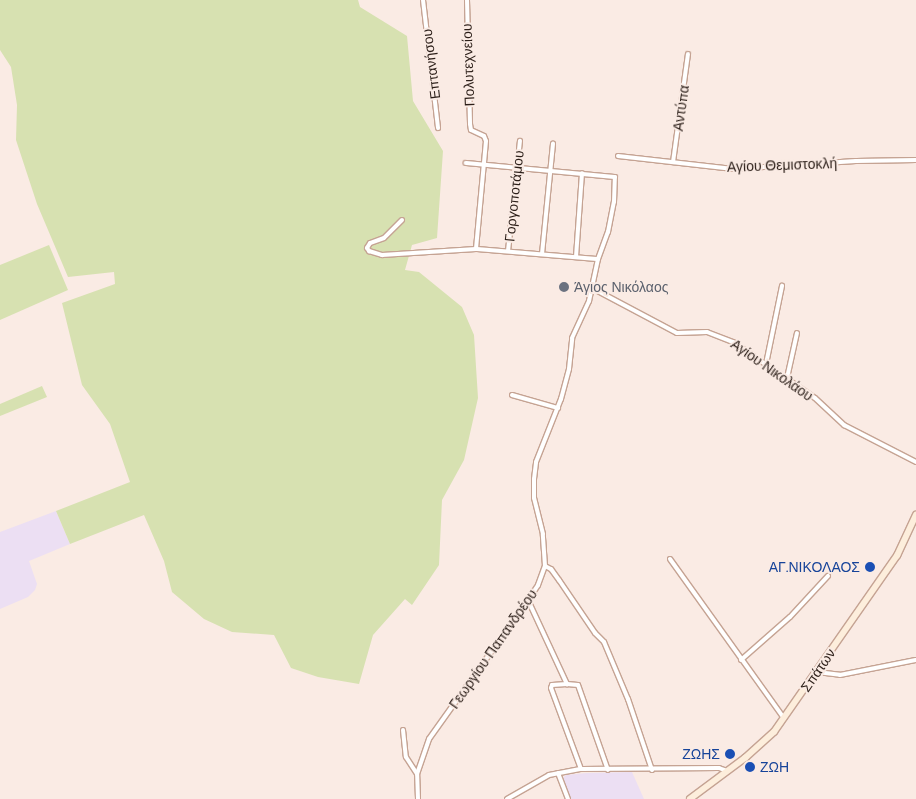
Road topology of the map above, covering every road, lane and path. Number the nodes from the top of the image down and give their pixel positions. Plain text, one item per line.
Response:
1 (424, 0) edge
2 (466, 0) edge
3 (688, 54) dead end
4 (438, 128) dead end
5 (520, 141) dead end
6 (553, 144) dead end
7 (618, 156) dead end
8 (916, 160) edge
9 (673, 162) junction
10 (466, 163) dead end
11 (484, 165) junction
12 (518, 167) junction
13 (549, 170) junction
14 (582, 173) junction
15 (402, 220) dead end
16 (476, 249) junction
17 (508, 251) junction
18 (542, 254) junction
19 (576, 257) junction
20 (598, 259) junction
21 (782, 286) dead end
22 (592, 288) junction
23 (797, 333) dead end
24 (766, 364) junction
25 (787, 378) junction
26 (512, 395) dead end
27 (558, 408) junction
28 (916, 462) edge
29 (916, 515) edge
30 (670, 560) dead end
31 (545, 566) junction
32 (828, 576) dead end
33 (528, 600) junction
34 (741, 660) junction
35 (916, 660) edge
36 (817, 672) junction
37 (567, 684) junction
38 (784, 719) junction
39 (403, 730) dead end
40 (580, 769) junction
41 (608, 770) junction
42 (652, 770) junction
43 (727, 771) junction
44 (558, 773) junction
45 (417, 774) junction
46 (418, 799) edge
47 (507, 799) edge
48 (568, 799) edge
49 (690, 799) edge

1 - 4 street, Επτανήσου
2 - 11 street, Πολυτεχνείου
3 - 9 street, Αντύπα
5 - 12 street, Γοργοποτάμου
6 - 13 street
7 - 9 street, Αγίου Θεμιστοκλή
8 - 9 street, Αγίου Θεμιστοκλή
10 - 11 street
11 - 12 street
11 - 16 street
12 - 13 street
12 - 17 street, Γοργοποτάμου
13 - 14 street
13 - 18 street
14 - 19 street
14 - 20 street, Γεωργίου Παπανδρέου
15 - 16 street
16 - 17 street
17 - 18 street
18 - 19 street
19 - 20 street
20 - 22 street, Γεωργίου Παπανδρέου
21 - 24 street
22 - 24 street, Αγίου Νικολάου
22 - 27 street, Γεωργίου Παπανδρέου
23 - 25 street
24 - 25 street, Αγίου Νικολάου
25 - 28 street, Αγίου Νικολάου
26 - 27 street
27 - 31 street, Γεωργίου Παπανδρέου
29 - 36 main road, Σπάτων
30 - 34 street
31 - 33 street, Γεωργίου Παπανδρέου
31 - 42 street
32 - 34 street
33 - 37 street
33 - 45 street, Γεωργίου Παπανδρέου
34 - 38 street
35 - 36 street
36 - 38 main road, Σπάτων
37 - 40 street
37 - 41 street
38 - 43 main road, Σπάτων
39 - 45 street
40 - 41 street
40 - 44 street
41 - 42 street
42 - 43 street
43 - 49 main road, Σπάτων
44 - 47 street
44 - 48 street
45 - 46 street, Γεωργίου Παπανδρέου

